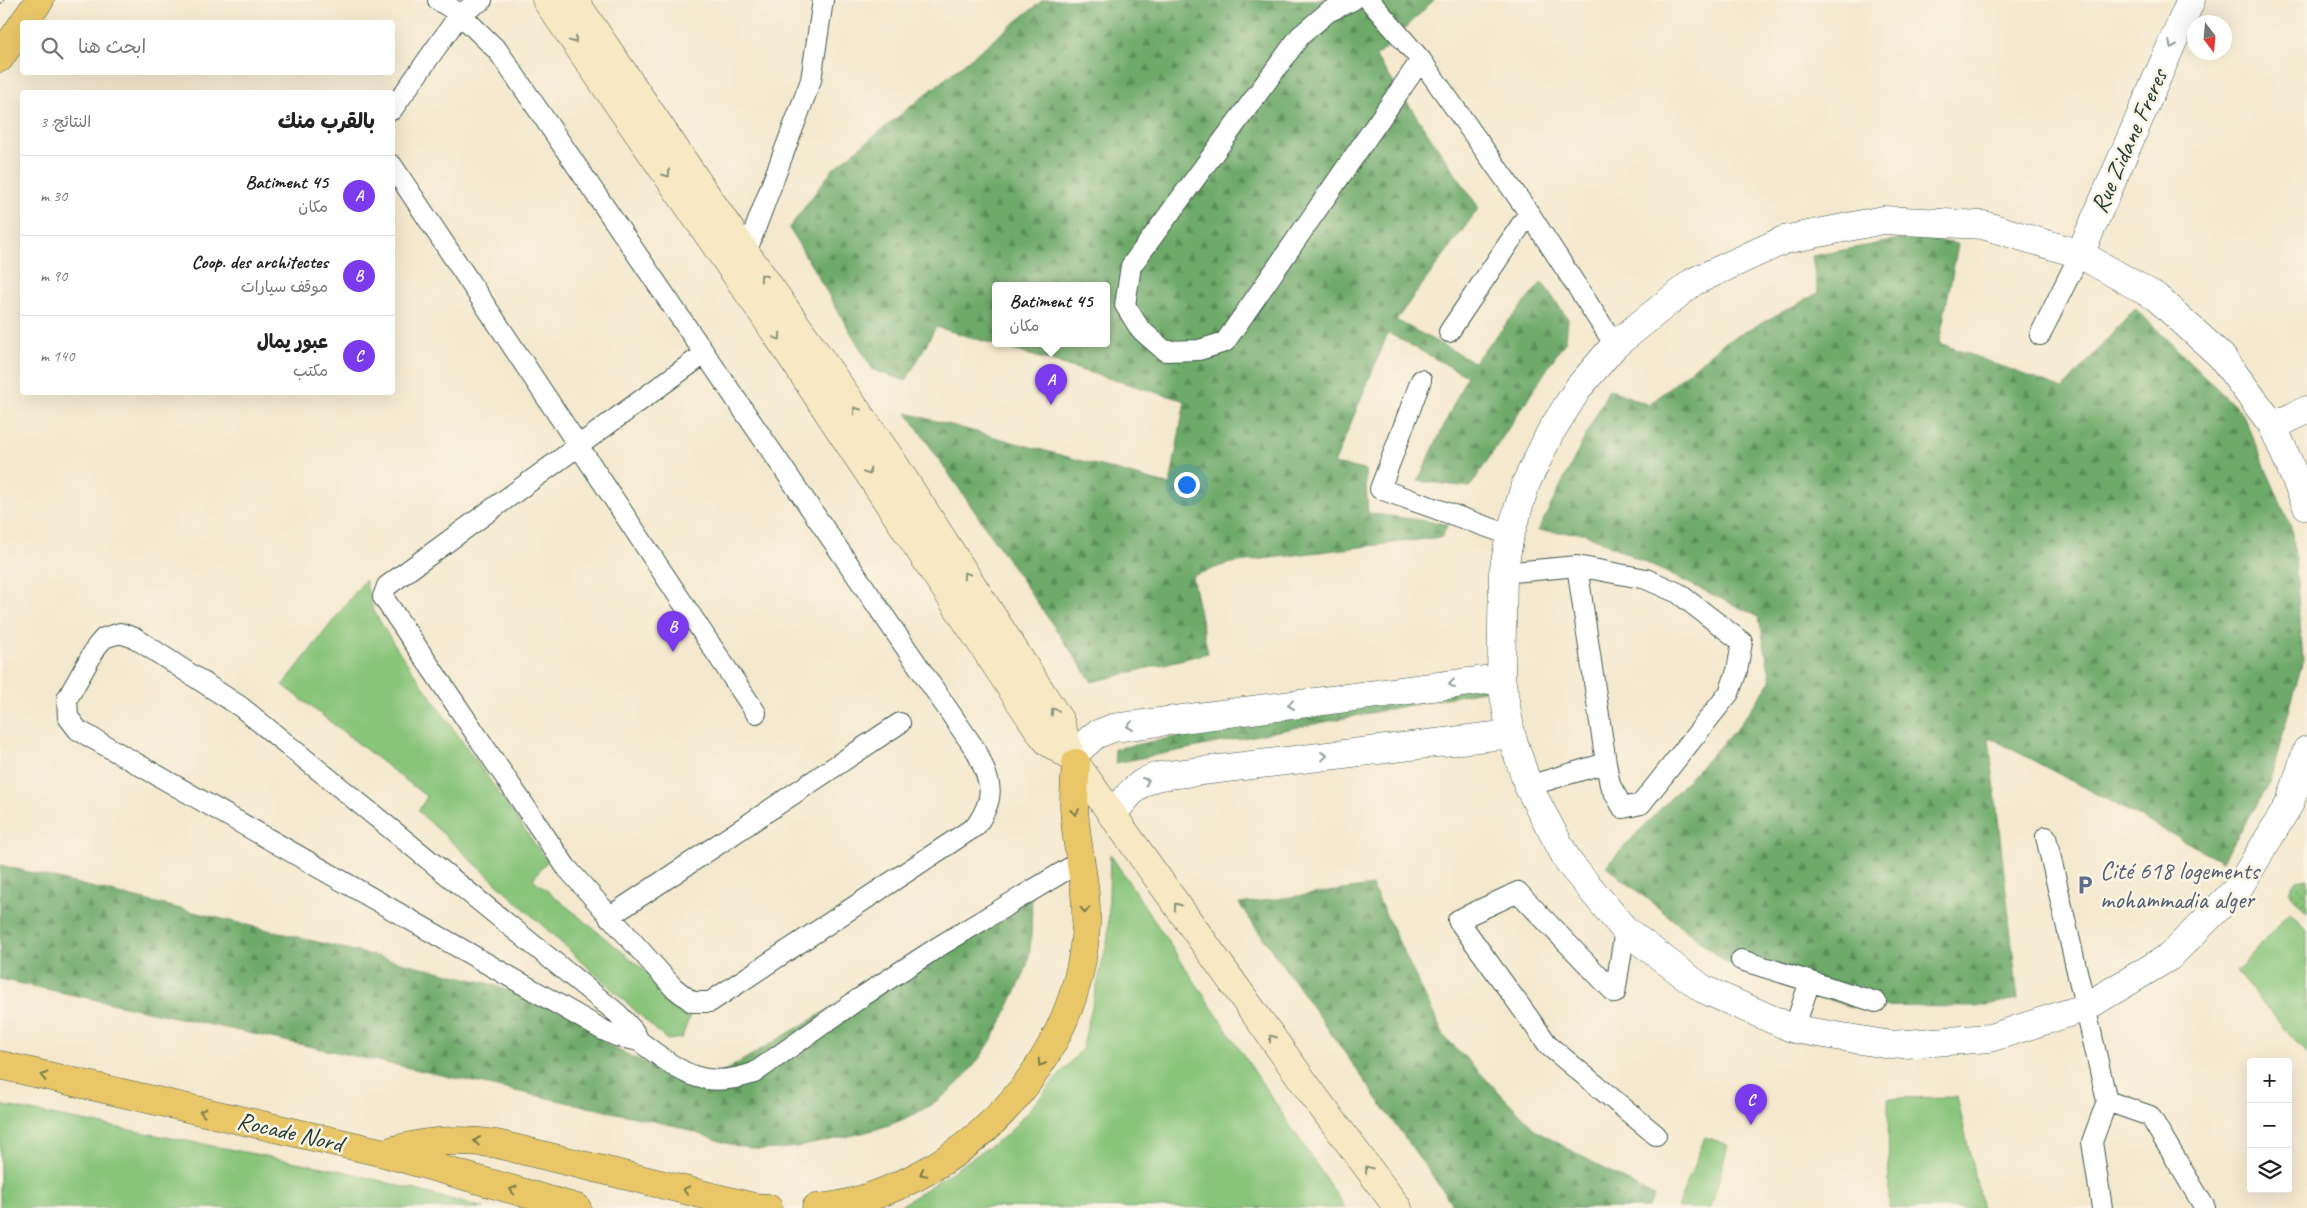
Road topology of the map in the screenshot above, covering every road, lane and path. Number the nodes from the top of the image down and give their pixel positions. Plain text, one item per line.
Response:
1 (40, 0) edge
2 (438, 0) edge
3 (482, 0) edge
4 (546, 0) edge
5 (574, 0) edge
6 (824, 0) edge
7 (1353, 0) edge
8 (1369, 0) edge
9 (2191, 0) edge
10 (460, 14) junction
11 (27, 20) edge
12 (20, 30) edge
13 (0, 58) edge
14 (1421, 60) junction
15 (395, 106) edge
16 (395, 170) edge
17 (1529, 213) junction
18 (746, 253) junction
19 (2080, 254) junction
20 (771, 306) junction
21 (1449, 332) dead end
22 (2040, 335) dead end
23 (1615, 346) junction
24 (704, 354) junction
25 (1421, 380) dead end
26 (2307, 410) edge
27 (2273, 426) junction
28 (578, 445) junction
29 (2307, 506) edge
30 (1510, 535) junction
31 (1577, 566) junction
32 (1502, 574) junction
33 (1501, 678) junction
34 (756, 713) dead end
35 (900, 723) dead end
36 (1511, 734) junction
37 (2307, 750) edge
38 (1073, 760) junction
39 (1606, 763) junction
40 (1528, 786) junction
41 (1112, 815) junction
42 (2046, 837) dead end
43 (1081, 861) junction
44 (609, 917) junction
45 (1624, 930) junction
46 (1741, 960) dead end
47 (1810, 981) junction
48 (1876, 1002) dead end
49 (2084, 1008) junction
50 (1794, 1029) junction
51 (639, 1041) junction
52 (0, 1065) edge
53 (2107, 1101) junction
54 (1656, 1135) dead end
55 (384, 1153) junction
56 (577, 1208) edge
57 (768, 1208) edge
58 (816, 1208) edge
59 (1398, 1208) edge
60 (2102, 1208) edge
61 (2205, 1208) edge

1 - 11 main road
2 - 10 lane
3 - 10 lane
4 -> 20 street
5 - 18 street
6 - 18 lane
7 - 14 lane
8 - 14 lane
9 -> 19 street, Rue Zidane Freres
10 - 15 lane
10 - 24 lane
12 - 13 main road
14 - 17 lane
16 - 28 lane
17 - 21 lane
17 - 23 lane
20 -> 18 street
19 - 22 lane
19 - 23 street
19 - 27 street
20 - 38 street
23 - 30 street
24 - 28 lane
24 - 44 lane
25 - 30 lane
26 - 27 street
27 - 29 street
28 - 34 lane
28 - 44 lane
30 - 32 street
31 - 32 lane
31 - 39 lane
31 - 39 lane
32 - 33 street
33 - 36 street
33 -> 38 street
35 - 44 lane
36 - 40 street
41 -> 36 street
37 - 49 street
38 - 41 street
38 -> 43 main road
39 - 40 lane
40 - 45 street
59 -> 41 street
42 - 49 lane
43 - 51 lane
43 -> 58 main road
45 - 50 street
45 - 54 lane
46 - 47 lane
47 - 48 lane
47 - 50 lane
49 - 50 street
49 - 53 lane
51 - 51 lane
55 -> 52 main road, Rocade Nord
53 - 60 lane
53 - 61 lane
56 -> 55 main road, Rocade Nord
57 -> 55 main road

